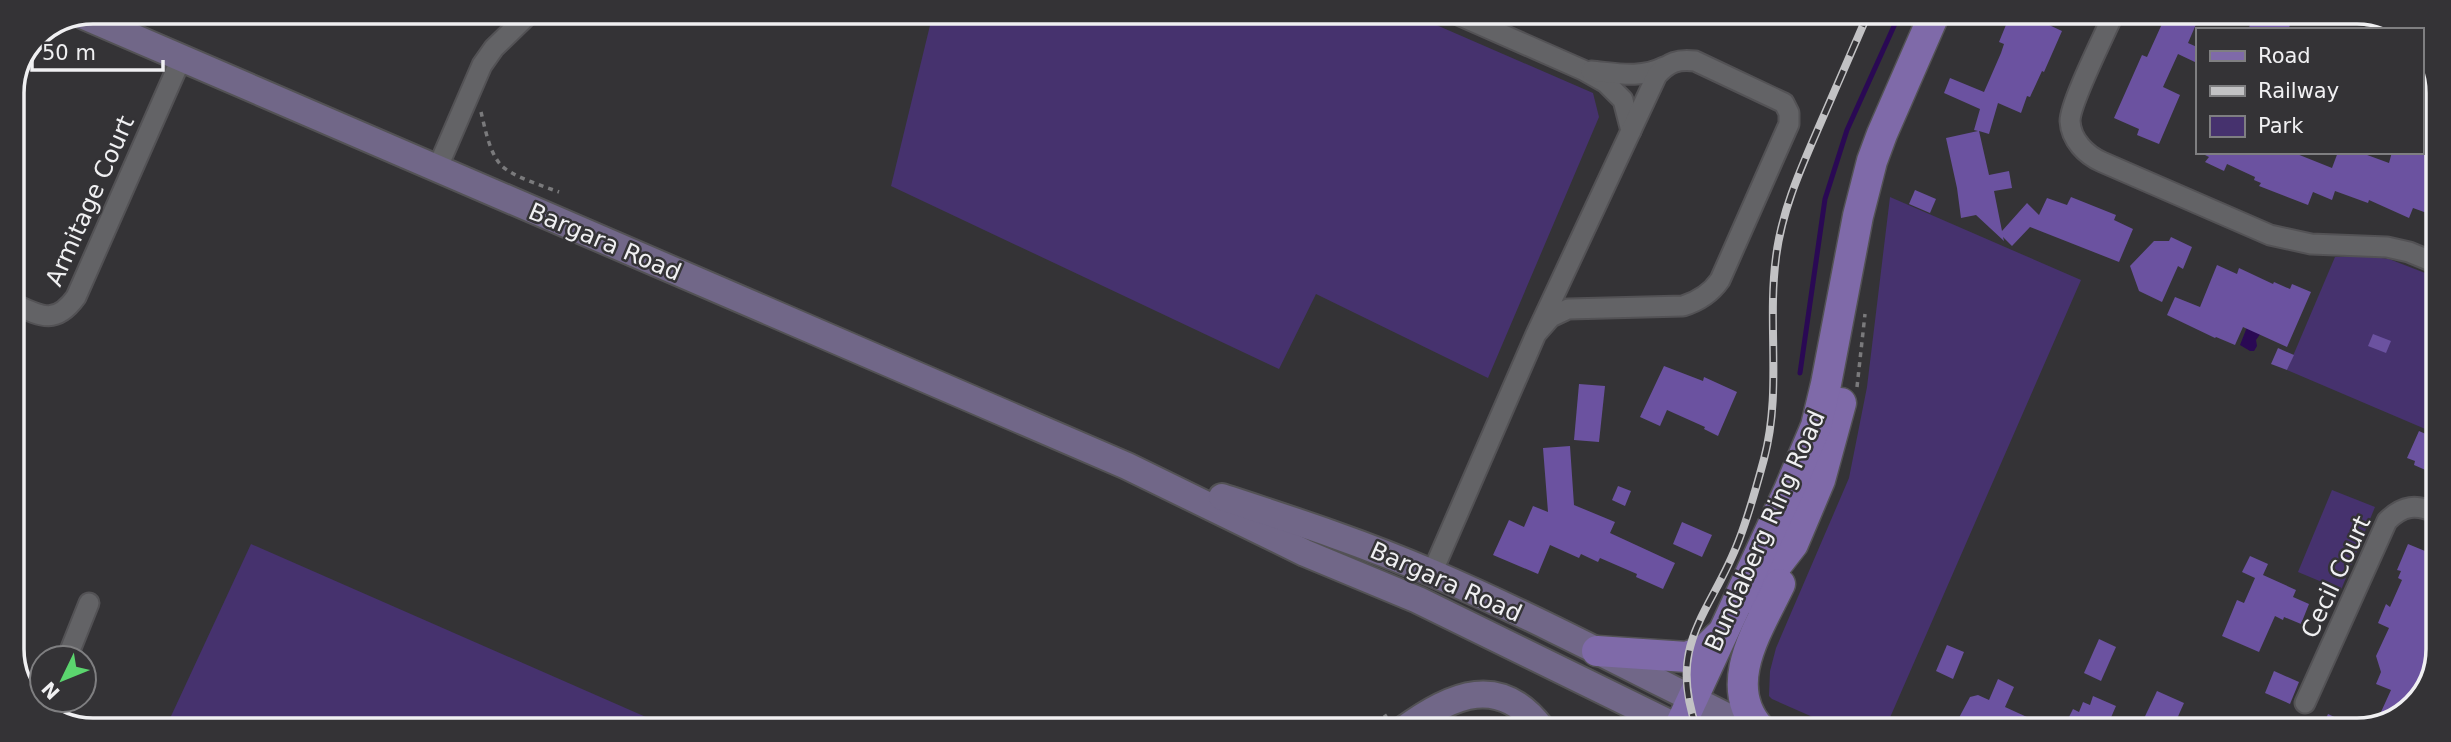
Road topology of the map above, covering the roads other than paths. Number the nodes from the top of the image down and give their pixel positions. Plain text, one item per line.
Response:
1 (102, 24) edge
2 (519, 24) edge
3 (1479, 24) edge
4 (1930, 24) edge
5 (2109, 24) edge
6 (181, 59) junction
7 (1665, 66) junction
8 (1583, 70) junction
9 (1631, 131) junction
10 (437, 169) junction
11 (1853, 247) junction
12 (2426, 259) edge
13 (24, 309) edge
14 (1536, 334) junction
15 (1127, 466) junction
16 (2426, 509) edge
17 (1793, 544) junction
18 (1432, 573) junction
19 (1418, 600) junction
20 (89, 603) dead end
21 (1722, 632) junction
22 (73, 644) edge
23 (1597, 651) junction
24 (1465, 698) junction
25 (2305, 703) dead end
26 (1421, 718) edge
27 (1516, 718) edge
28 (1531, 718) edge
29 (1684, 718) edge
30 (1686, 718) edge
31 (1690, 718) edge
32 (1690, 718) edge
33 (1753, 718) edge

1 - 6 main road, Bargara Road
2 - 10 street
3 - 8 street
4 - 11 main road, Bundaberg Ring Road
5 - 12 street
6 - 10 main road, Bargara Road
6 - 13 street, Armitage Court
7 - 8 street
7 - 9 street
7 - 14 street
8 - 9 street
9 - 14 street
10 - 15 main road, Bargara Road
11 - 17 main road, Bundaberg Ring Road
11 - 21 main road, Bundaberg Ring Road
14 - 18 street
15 - 18 main road, Bargara Road
15 - 19 main road, Bargara Road
16 - 25 street, Cecil Court
17 - 31 main road, Bundaberg Ring Road
17 - 33 main road
18 - 19 main road
18 - 23 main road, Bargara Road
19 - 29 main road, Bargara Road
20 - 22 street
21 - 23 main road
21 - 32 main road, Bundaberg Ring Road
23 - 30 main road, Bargara Road
24 - 26 main road
24 - 27 main road
24 - 28 main road

